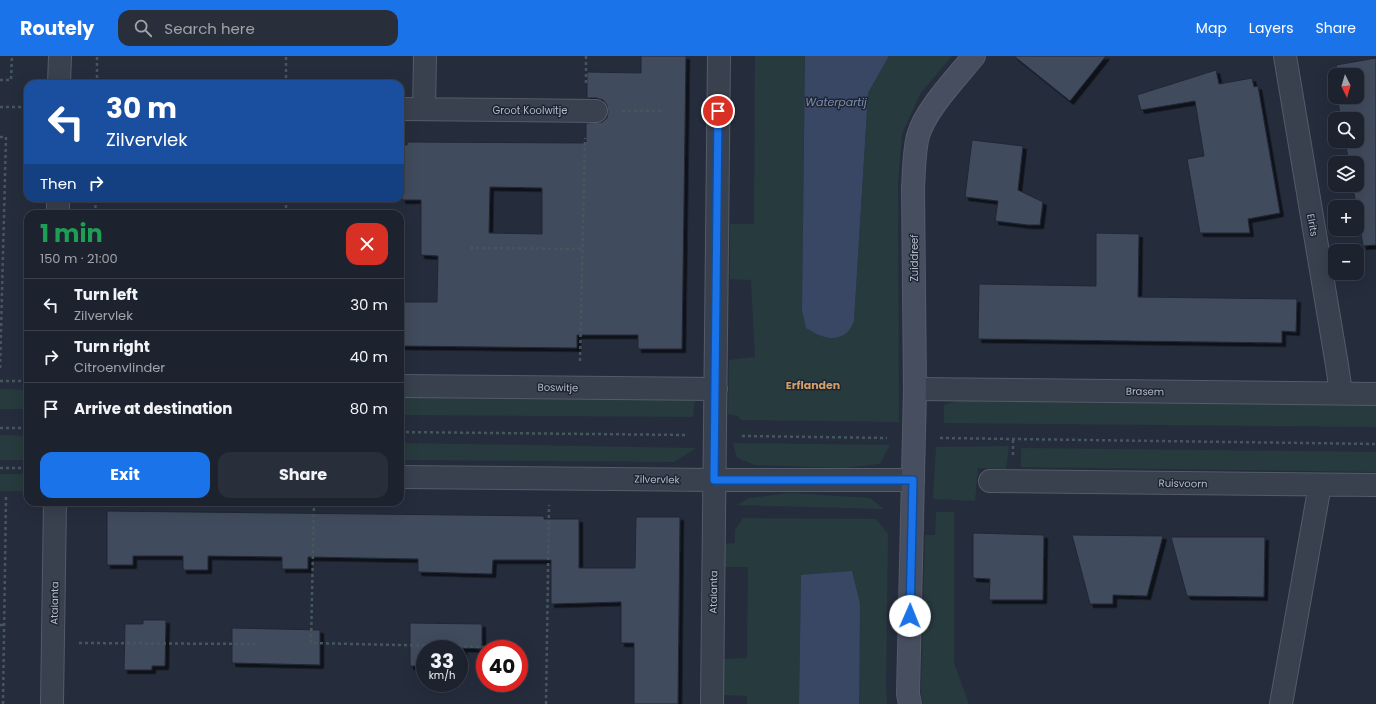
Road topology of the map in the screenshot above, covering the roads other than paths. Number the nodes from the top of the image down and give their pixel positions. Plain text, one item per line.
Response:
1 (60, 56) edge
2 (425, 56) edge
3 (719, 56) edge
4 (974, 56) edge
5 (1285, 56) edge
6 (59, 80) edge
7 (404, 109) edge
8 (424, 109) junction
9 (591, 111) road end
10 (404, 386) edge
11 (716, 389) junction
12 (915, 389) junction
13 (1341, 393) junction
14 (1376, 394) edge
15 (404, 477) edge
16 (714, 480) junction
17 (913, 480) junction
18 (990, 481) dead end
19 (1320, 485) junction
20 (1376, 485) edge
21 (55, 506) edge
22 (52, 704) edge
23 (712, 704) edge
24 (910, 704) edge
25 (1281, 704) edge

1 - 6 street
2 - 8 street
3 - 11 street, Atalanta
4 - 12 street, Zuiddreef
5 - 13 street, Elrits
7 - 8 street, Groot Koolwitje
8 - 9 street, Groot Koolwitje
10 - 11 street, Boswitje
11 - 16 street, Atalanta
12 - 13 street, Brasem
12 - 17 street, Zuiddreef
13 - 14 street, Brasem
15 - 16 street, Zilvervlek
16 - 17 street, Zilvervlek
16 - 23 street, Atalanta
17 - 24 street, Zuiddreef
18 - 19 street, Ruisvoorn
19 - 20 street, Ruisvoorn
19 - 25 street
21 - 22 street, Atalanta

